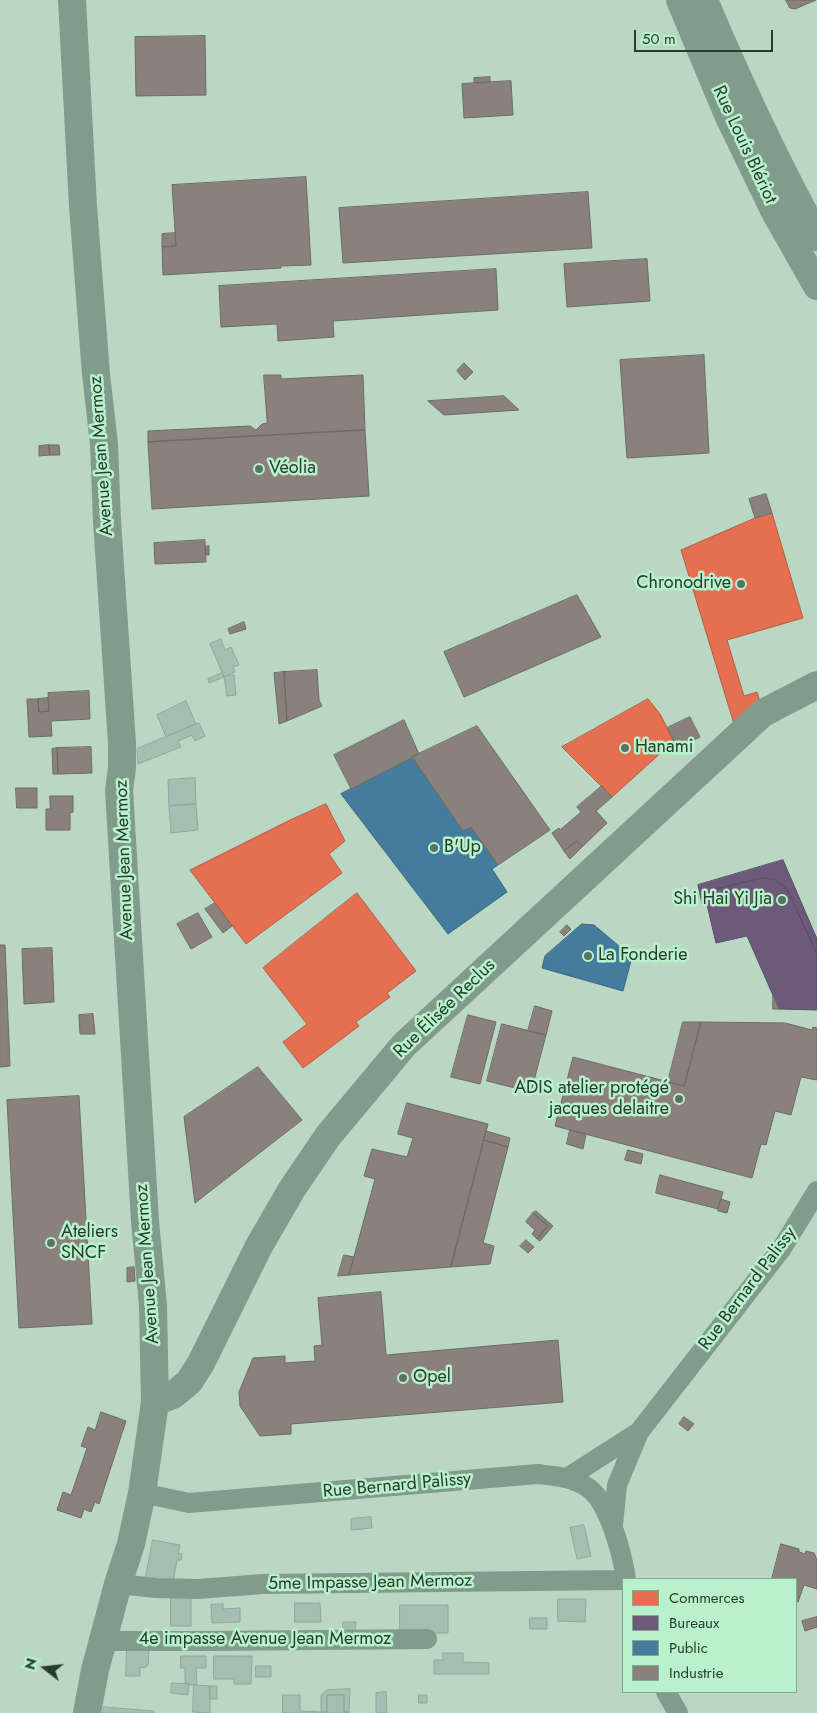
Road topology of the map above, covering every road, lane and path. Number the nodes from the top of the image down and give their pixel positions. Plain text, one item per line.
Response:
1 (72, 0) edge
2 (680, 0) edge
3 (704, 0) edge
4 (817, 237) edge
5 (817, 286) edge
6 (817, 685) edge
7 (817, 1191) edge
8 (155, 1402) junction
9 (639, 1432) junction
10 (567, 1478) junction
11 (142, 1493) junction
12 (612, 1527) junction
13 (625, 1578) edge
14 (622, 1580) edge
15 (118, 1584) junction
16 (427, 1639) dead end
17 (103, 1641) junction
18 (667, 1693) edge
19 (87, 1713) edge
20 (678, 1713) edge

1 - 8 main road, Avenue Jean Mermoz
2 - 5 main road, Rue Louis Blériot
3 - 4 main road, Rue Louis Blériot
6 - 8 main road, Rue Élisée Reclus
7 - 9 street, Rue Bernard Palissy
8 - 11 main road, Avenue Jean Mermoz
9 - 10 street, Rue Bernard Palissy
9 - 12 street, Rue Bernard Palissy
10 - 11 street, Rue Bernard Palissy
10 - 12 street
11 - 15 main road, Avenue Jean Mermoz
12 - 13 street
14 - 15 street, 5me Impasse Jean Mermoz
15 - 17 main road, Avenue Jean Mermoz
16 - 17 street, 4e impasse Avenue Jean Mermoz
17 - 19 main road, Avenue Jean Mermoz
18 - 20 street

